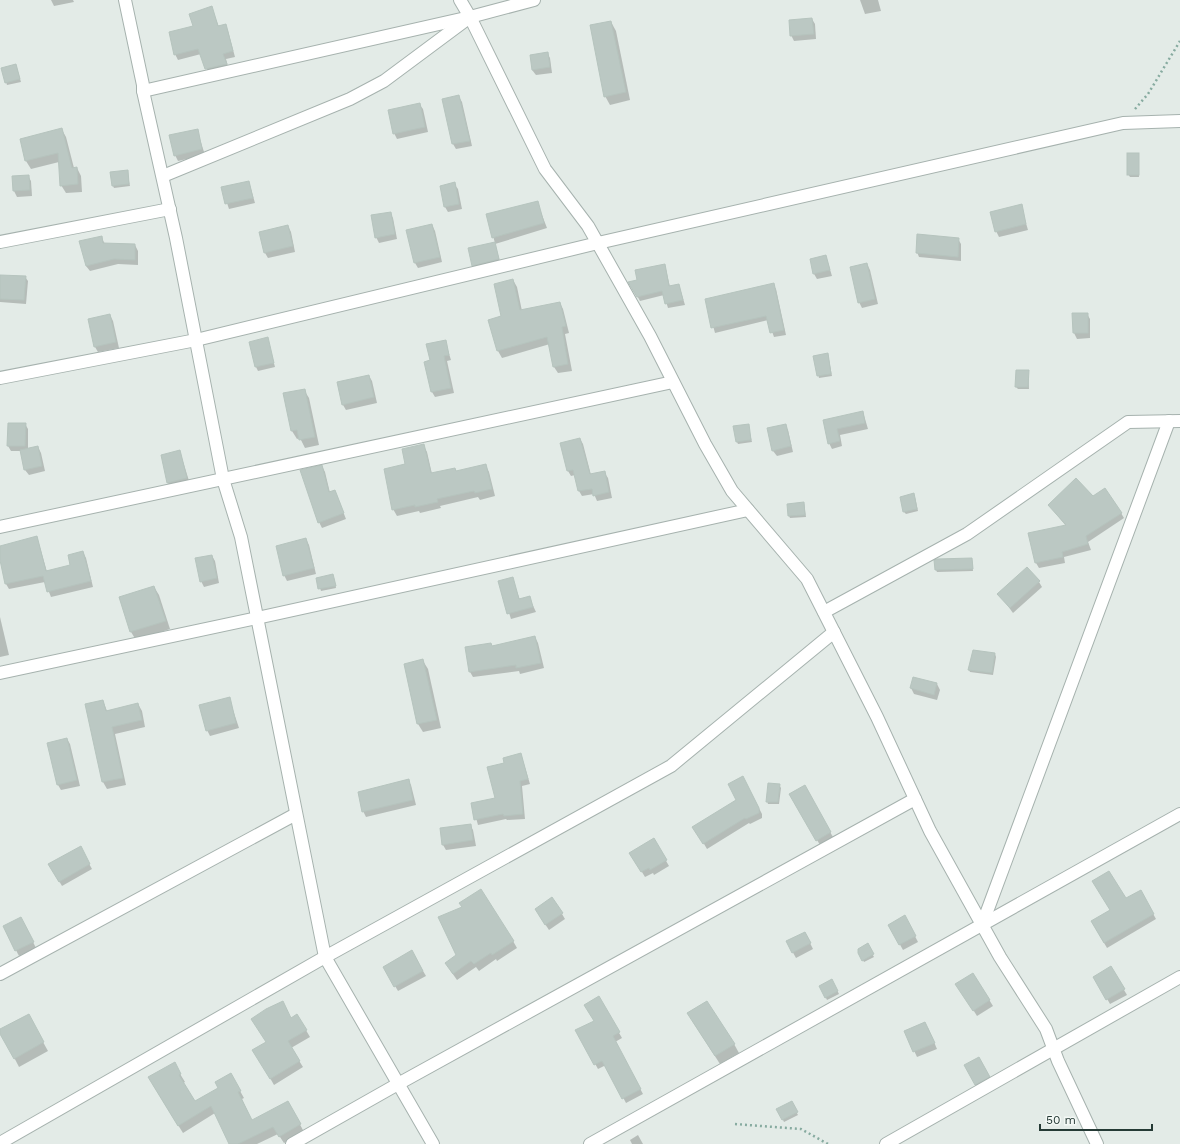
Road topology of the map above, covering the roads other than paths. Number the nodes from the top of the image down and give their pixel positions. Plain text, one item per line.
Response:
1 (125, 0) edge
2 (460, 0) edge
3 (534, 0) edge
4 (470, 17) junction
5 (143, 91) junction
6 (1180, 121) edge
7 (163, 176) junction
8 (170, 209) junction
9 (0, 242) edge
10 (598, 243) junction
11 (196, 340) junction
12 (0, 378) edge
13 (673, 382) junction
14 (1175, 421) edge
15 (224, 479) junction
16 (748, 510) junction
17 (0, 527) edge
18 (824, 612) junction
19 (257, 618) junction
20 (834, 632) junction
21 (0, 673) edge
22 (915, 799) junction
23 (296, 814) junction
24 (1180, 814) edge
25 (982, 925) junction
26 (325, 957) junction
27 (0, 974) edge
28 (1180, 977) edge
29 (1054, 1049) junction
30 (398, 1084) junction
31 (0, 1143) edge
32 (292, 1144) edge
33 (433, 1144) edge
34 (590, 1144) edge
35 (886, 1144) edge
36 (1097, 1144) edge

1 - 5 street
2 - 4 street
3 - 4 street
4 - 5 street
4 - 7 street
4 - 10 street
5 - 7 street
6 - 10 street
7 - 8 street
8 - 9 street
8 - 11 street
10 - 11 street
10 - 13 street
11 - 12 street
11 - 15 street
13 - 15 street
13 - 16 street
14 - 18 street
14 - 25 street
15 - 17 street
15 - 19 street
16 - 18 street
16 - 19 street
18 - 20 street
19 - 21 street
19 - 23 street
20 - 22 street
20 - 26 street
22 - 25 street
22 - 30 street
23 - 26 street
23 - 27 street
24 - 25 street
25 - 29 street
25 - 34 street
26 - 30 street
26 - 31 street
28 - 29 street
29 - 35 street
29 - 36 street
30 - 32 street
30 - 33 street

